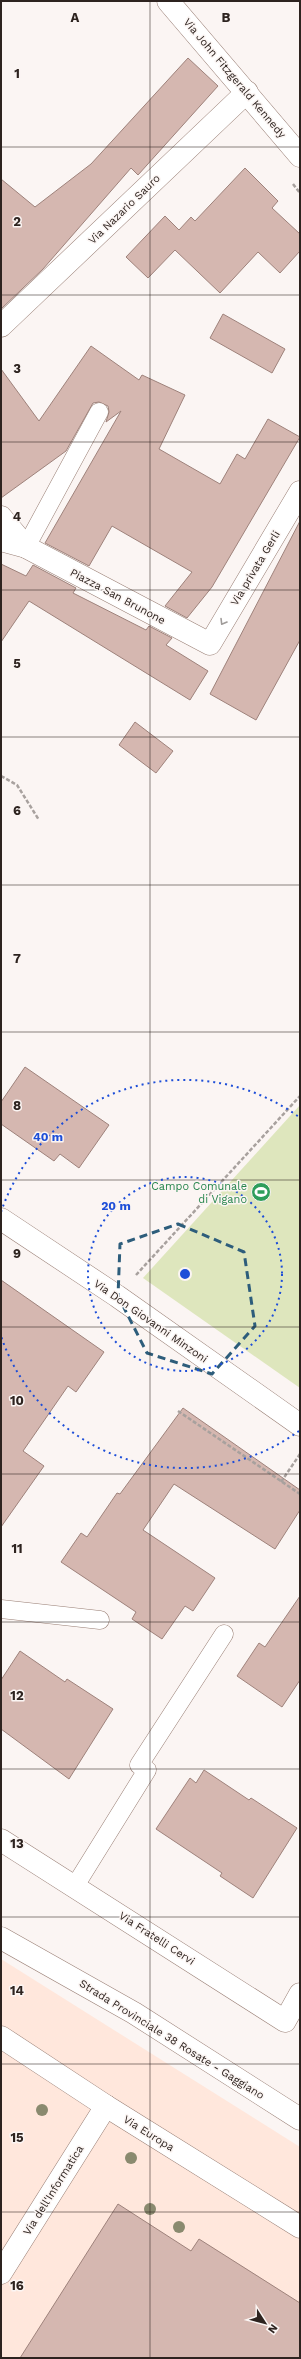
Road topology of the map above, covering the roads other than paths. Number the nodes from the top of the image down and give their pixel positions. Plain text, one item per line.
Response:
1 (168, 1) edge
2 (247, 92) junction
3 (300, 156) edge
4 (1, 326) edge
5 (99, 412) dead end
6 (300, 492) edge
7 (1, 517) edge
8 (1, 540) edge
9 (26, 547) junction
10 (210, 644) joint
11 (1, 1218) edge
12 (300, 1425) edge
13 (1, 1609) edge
14 (100, 1620) dead end
15 (224, 1634) dead end
16 (1, 1840) edge
17 (75, 1886) junction
18 (1, 1922) edge
19 (1, 1938) edge
20 (300, 1994) edge
21 (134, 2014) junction
22 (1, 2037) edge
23 (106, 2106) junction
24 (300, 2119) edge
25 (300, 2227) edge
26 (1, 2273) edge

1 - 2 street, Via John Fitzgerald Kennedy
2 - 3 street, Via John Fitzgerald Kennedy
2 - 4 street, Via Nazario Sauro
5 - 9 lane
6 -> 10 street, Via privata Gerli
7 - 9 street, Piazza San Brunone
8 - 9 street, Piazza San Brunone
9 - 10 street, Piazza San Brunone
11 - 12 street, Via Don Giovanni Minzoni
13 - 14 lane
15 - 17 lane
16 - 17 street, Via Fratelli Cervi
17 - 20 street, Via Fratelli Cervi
18 - 21 street
19 - 21 street, Strada Provinciale 38 Rosate - Gaggiano
21 - 24 street, Strada Provinciale 38 Rosate - Gaggiano
22 - 23 street, Via Europa
23 - 25 street, Via Europa
23 - 26 street, Via dell'Informatica

